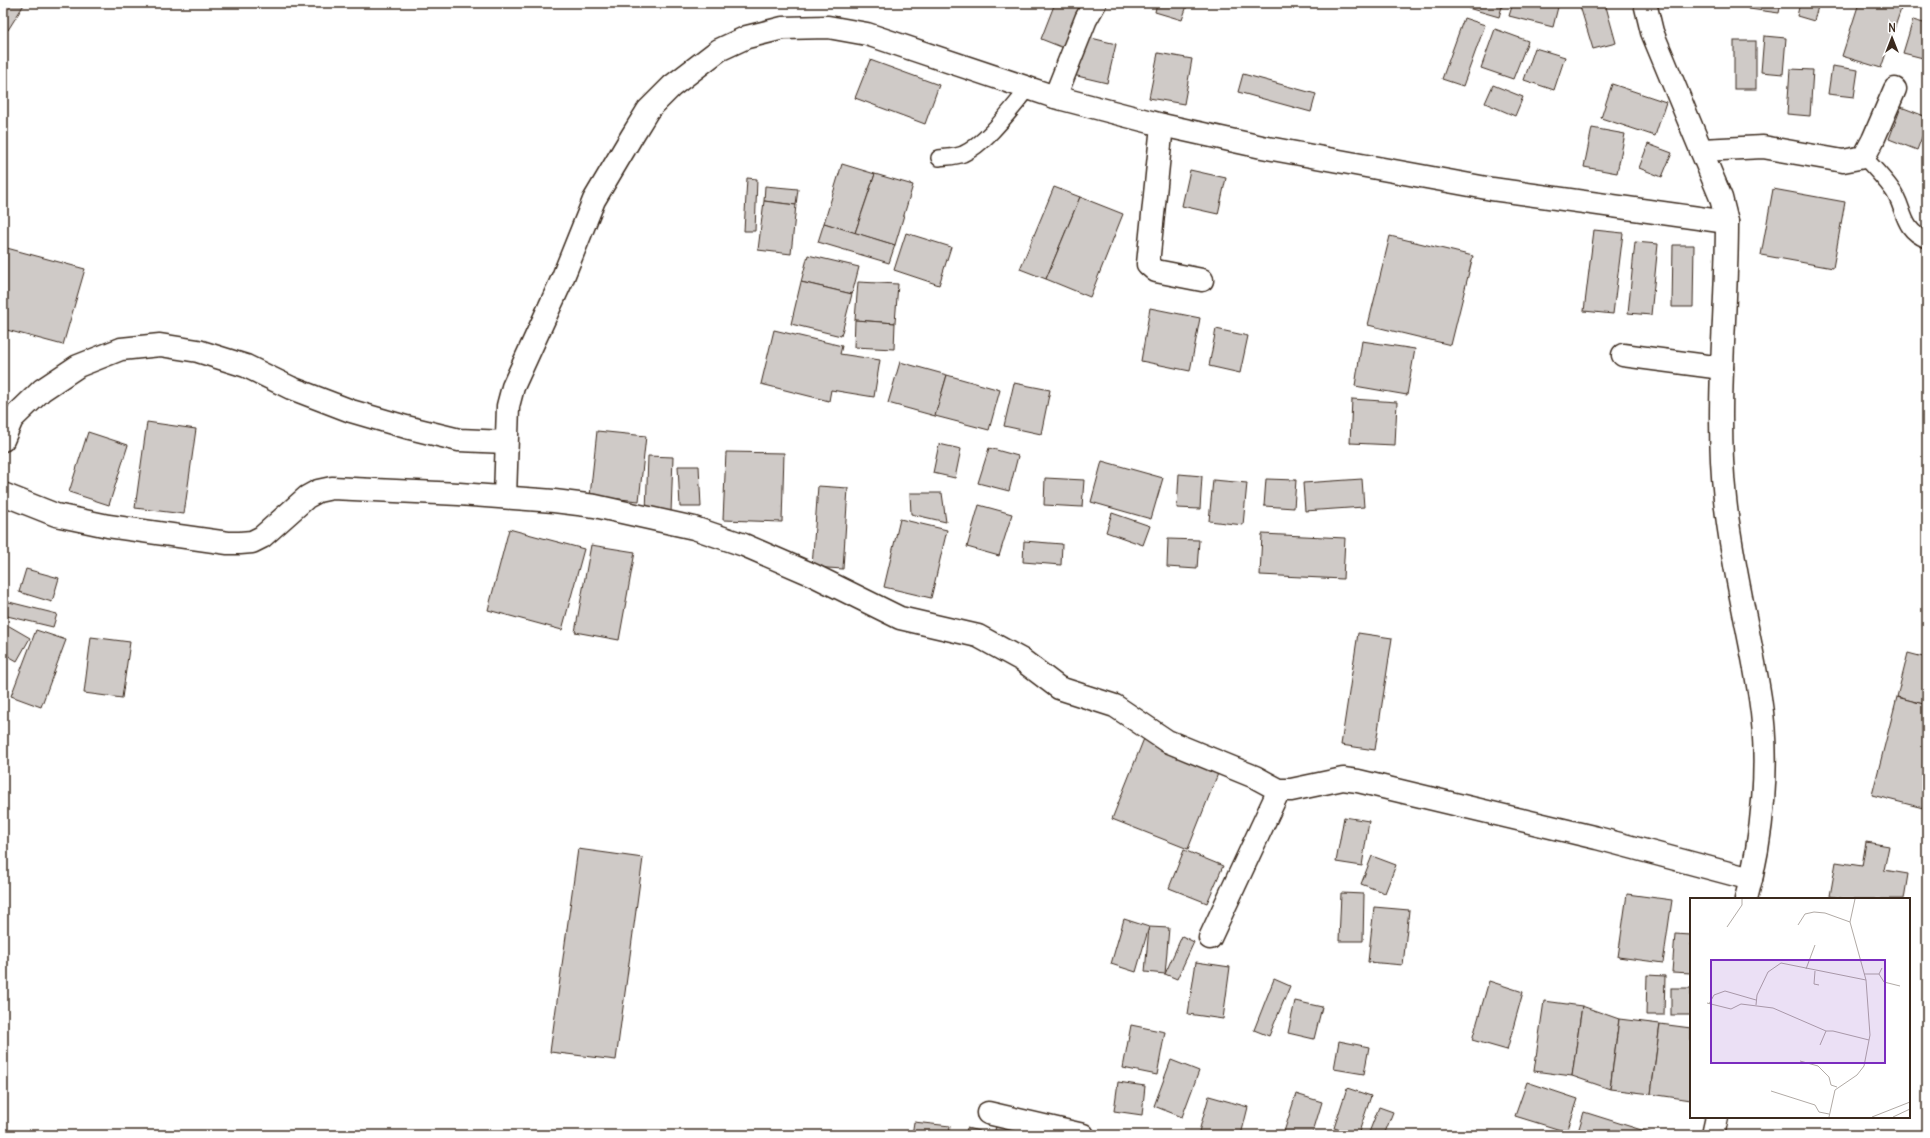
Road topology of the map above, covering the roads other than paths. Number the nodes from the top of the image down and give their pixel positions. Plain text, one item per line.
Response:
1 (1095, 3) edge
2 (1645, 3) edge
3 (1028, 88) junction
4 (1895, 89) dead end
5 (1056, 97) junction
6 (1162, 125) junction
7 (1701, 150) junction
8 (1864, 157) junction
9 (938, 158) dead end
10 (1727, 222) junction
11 (1927, 240) edge
12 (1202, 280) dead end
13 (1622, 355) dead end
14 (1722, 368) junction
15 (3, 440) edge
16 (506, 442) junction
17 (3, 494) edge
18 (505, 497) junction
19 (1279, 790) junction
20 (1749, 889) edge
21 (1210, 938) dead end
22 (988, 1113) dead end
23 (1717, 1118) edge
24 (1083, 1135) edge
25 (1713, 1135) edge

1 - 5 street
2 - 7 street
3 - 5 street
3 - 9 lane
3 - 16 street
4 - 8 street
5 - 6 street
6 - 10 street
6 - 12 street
7 - 8 street
7 - 10 street
8 - 11 lane
10 - 14 street
13 - 14 street
14 - 20 street
15 - 16 street
16 - 18 street
17 - 18 street
18 - 19 street
19 - 20 street
19 - 21 street
22 - 24 street
23 - 25 street

